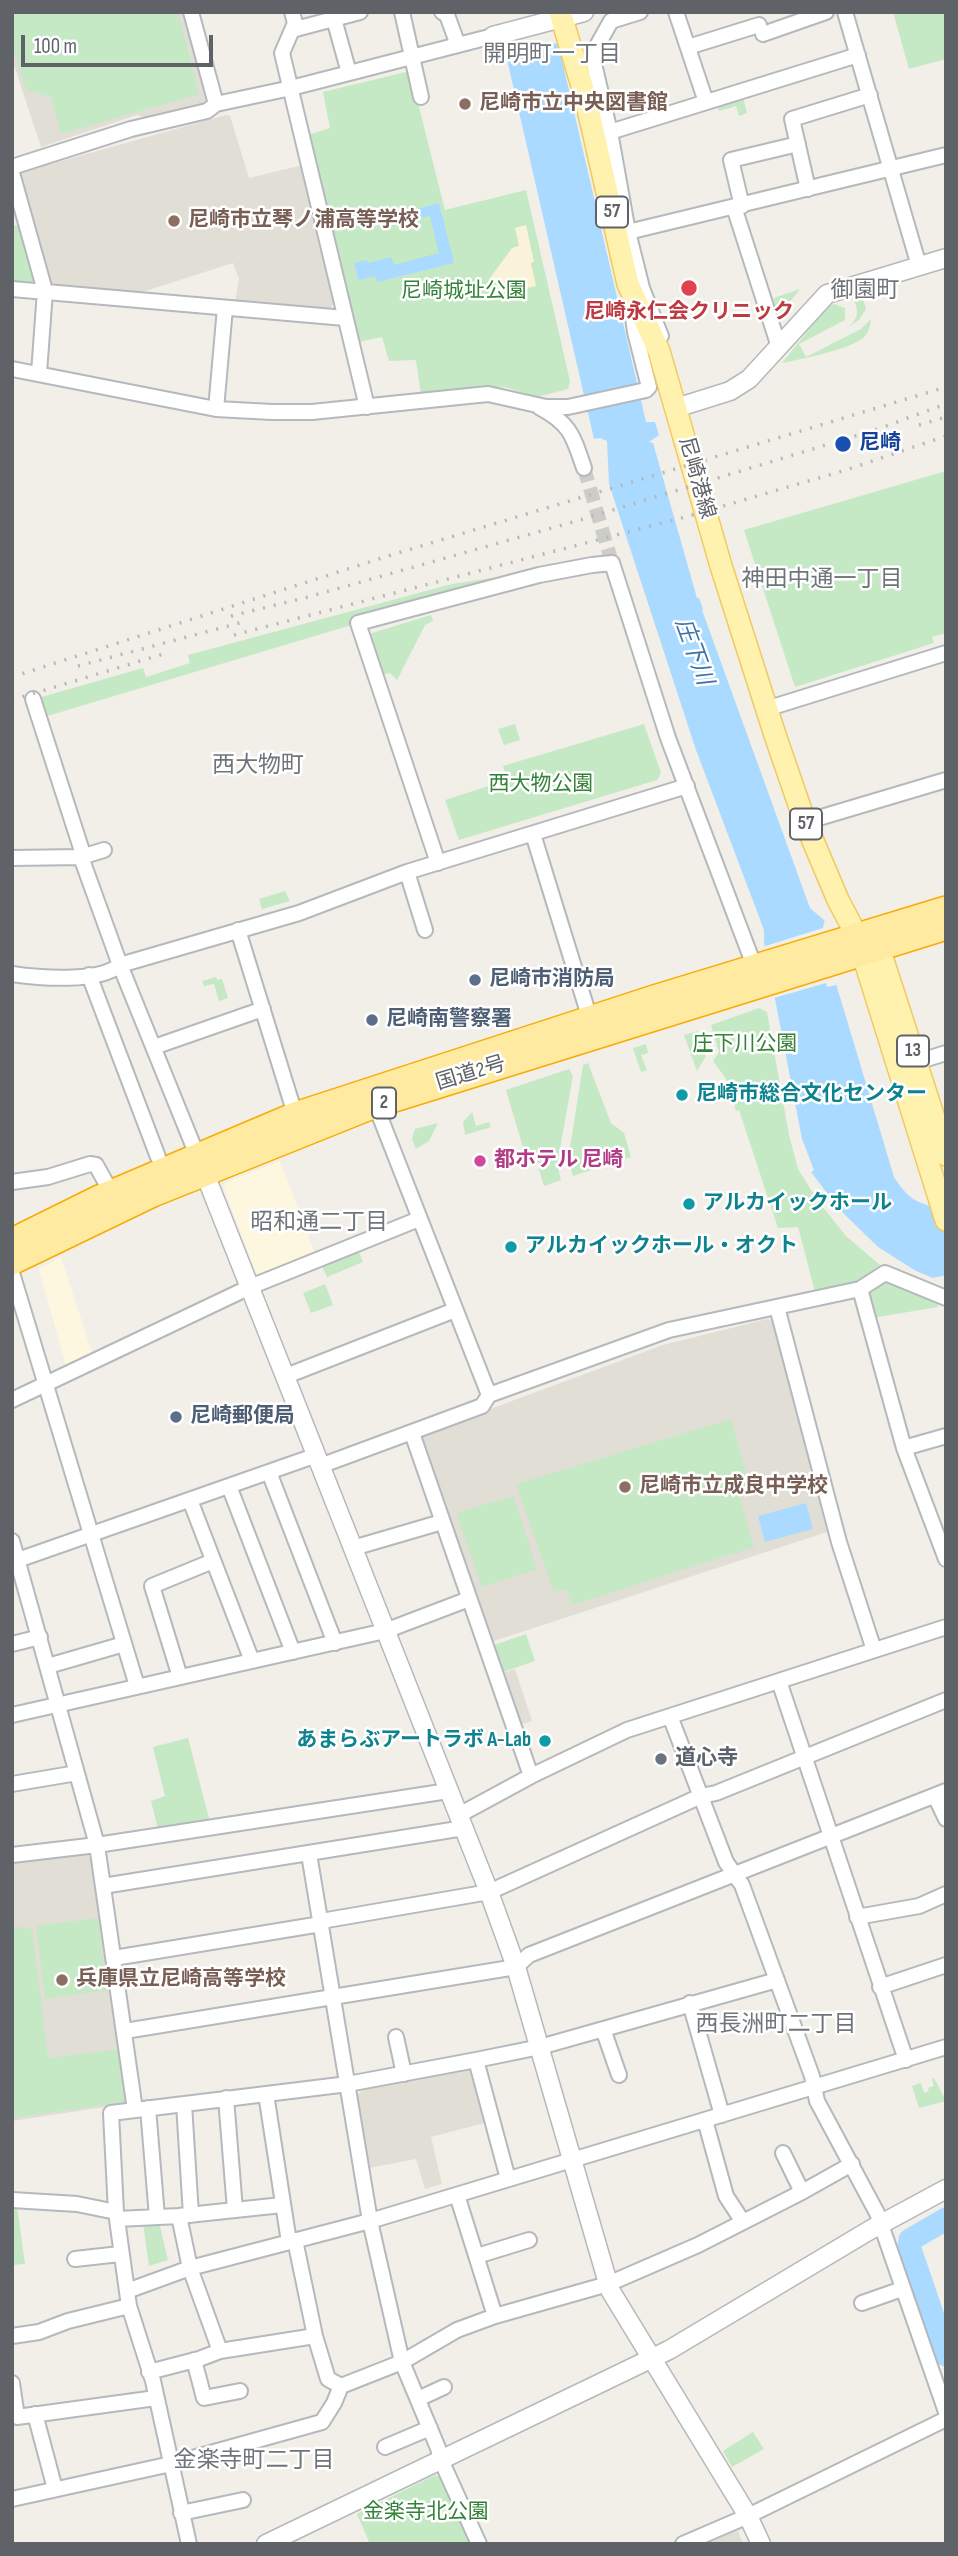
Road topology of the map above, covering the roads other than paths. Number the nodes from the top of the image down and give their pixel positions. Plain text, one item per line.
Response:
1 (191, 12) edge
2 (292, 12) edge
3 (360, 12) edge
4 (402, 12) edge
5 (442, 12) edge
6 (584, 12) edge
7 (640, 12) edge
8 (676, 12) edge
9 (825, 12) edge
10 (845, 12) edge
11 (559, 17) edge
12 (334, 19) junction
13 (292, 30) junction
14 (493, 36) joint
15 (458, 46) junction
16 (688, 47) junction
17 (858, 55) junction
18 (411, 57) junction
19 (349, 73) junction
20 (291, 88) junction
21 (870, 95) junction
22 (421, 97) dead end
23 (706, 102) junction
24 (216, 104) junction
25 (610, 132) junction
26 (798, 144) junction
27 (946, 155) edge
28 (12, 167) edge
29 (891, 168) junction
30 (12, 173) edge
31 (808, 189) junction
32 (738, 206) junction
33 (628, 232) junction
34 (946, 258) edge
35 (919, 266) junction
36 (628, 284) junction
37 (12, 289) edge
38 (45, 291) junction
39 (225, 308) junction
40 (345, 317) junction
41 (779, 347) junction
42 (659, 351) junction
43 (12, 369) edge
44 (38, 373) junction
45 (525, 402) junction
46 (366, 407) junction
47 (676, 408) junction
48 (216, 409) junction
49 (584, 468) tunnel mouth
50 (946, 653) edge
51 (33, 699) dead end
52 (766, 709) junction
53 (946, 780) edge
54 (687, 786) junction
55 (805, 822) junction
56 (533, 834) junction
57 (104, 850) dead end
58 (12, 858) edge
59 (82, 858) junction
60 (438, 863) junction
61 (407, 872) junction
62 (946, 908) edge
63 (946, 928) edge
64 (238, 930) junction
65 (425, 930) dead end
66 (856, 948) junction
67 (120, 965) junction
68 (764, 971) junction
69 (12, 974) edge
70 (89, 975) junction
71 (262, 1009) junction
72 (590, 1019) junction
73 (154, 1047) junction
74 (946, 1053) edge
75 (917, 1062) junction
76 (372, 1097) junction
77 (295, 1114) junction
78 (946, 1155) edge
79 (158, 1157) dead end
80 (201, 1164) junction
81 (12, 1182) edge
82 (111, 1192) junction
83 (944, 1213) edge
84 (419, 1219) junction
85 (12, 1240) edge
86 (12, 1263) edge
87 (12, 1273) edge
88 (250, 1287) junction
89 (860, 1289) junction
90 (946, 1298) edge
91 (777, 1307) junction
92 (455, 1310) junction
93 (286, 1376) junction
94 (47, 1384) junction
95 (489, 1395) junction
96 (12, 1400) edge
97 (412, 1433) junction
98 (946, 1436) edge
99 (904, 1448) junction
100 (319, 1460) junction
101 (269, 1472) junction
102 (229, 1486) junction
103 (190, 1500) junction
104 (442, 1522) junction
105 (92, 1533) junction
106 (12, 1541) edge
107 (353, 1548) junction
108 (946, 1559) edge
109 (213, 1561) junction
110 (15, 1562) edge
111 (469, 1599) junction
112 (946, 1627) edge
113 (385, 1632) junction
114 (40, 1637) junction
115 (335, 1643) junction
116 (12, 1644) edge
117 (124, 1644) junction
118 (874, 1650) junction
119 (293, 1652) junction
120 (252, 1661) junction
121 (48, 1666) junction
122 (180, 1677) junction
123 (779, 1681) junction
124 (137, 1686) junction
125 (946, 1700) edge
126 (59, 1705) junction
127 (12, 1715) edge
128 (670, 1716) junction
129 (805, 1756) junction
130 (77, 1773) junction
131 (531, 1776) junction
132 (12, 1784) edge
133 (448, 1791) junction
134 (940, 1794) edge
135 (701, 1796) junction
136 (946, 1819) edge
137 (461, 1822) junction
138 (829, 1837) junction
139 (96, 1844) junction
140 (309, 1854) junction
141 (12, 1855) edge
142 (735, 1874) junction
143 (103, 1886) junction
144 (489, 1892) junction
145 (946, 1894) edge
146 (857, 1917) junction
147 (321, 1924) junction
148 (114, 1958) junction
149 (946, 1965) edge
150 (516, 1967) junction
151 (777, 1980) junction
152 (880, 1987) junction
153 (333, 1998) junction
154 (690, 2003) junction
155 (603, 2029) junction
156 (125, 2031) junction
157 (396, 2037) dead end
158 (540, 2047) junction
159 (946, 2048) edge
160 (476, 2060) junction
161 (906, 2060) junction
162 (404, 2074) junction
163 (619, 2075) dead end
164 (348, 2084) junction
165 (815, 2088) junction
166 (266, 2094) junction
167 (226, 2098) junction
168 (184, 2104) junction
169 (142, 2109) junction
170 (722, 2115) junction
171 (705, 2120) junction
172 (783, 2153) dead end
173 (573, 2159) junction
174 (852, 2164) junction
175 (509, 2179) junction
176 (946, 2189) edge
177 (802, 2192) junction
178 (457, 2194) junction
179 (12, 2200) edge
180 (282, 2205) junction
181 (234, 2210) junction
182 (117, 2216) junction
183 (185, 2216) junction
184 (157, 2217) junction
185 (370, 2221) junction
186 (743, 2222) junction
187 (881, 2225) junction
188 (529, 2240) dead end
189 (292, 2241) junction
190 (120, 2254) junction
191 (477, 2256) junction
192 (75, 2259) dead end
193 (190, 2268) junction
194 (608, 2284) junction
195 (902, 2289) junction
196 (127, 2291) junction
197 (862, 2303) dead end
198 (129, 2306) junction
199 (495, 2316) junction
200 (12, 2336) edge
201 (315, 2336) junction
202 (220, 2351) junction
203 (651, 2359) junction
204 (194, 2361) junction
205 (402, 2362) junction
206 (149, 2372) junction
207 (12, 2383) edge
208 (341, 2386) junction
209 (444, 2387) dead end
210 (234, 2396) dead end
211 (156, 2398) junction
212 (418, 2399) junction
213 (946, 2412) edge
214 (35, 2414) junction
215 (946, 2419) edge
216 (430, 2428) junction
217 (385, 2447) dead end
218 (441, 2460) junction
219 (171, 2464) junction
220 (55, 2489) junction
221 (12, 2498) edge
222 (243, 2500) dead end
223 (181, 2513) junction
224 (748, 2516) junction
225 (189, 2544) edge
226 (266, 2544) edge
227 (479, 2544) edge
228 (683, 2544) edge
229 (761, 2544) edge

1 - 24 street
2 - 13 street
3 - 12 street
4 - 18 street
5 - 15 street
6 - 11 street
7 - 25 street
8 - 16 street
9 - 16 street
10 - 17 street
11 - 14 street
11 - 36 main road, 尼崎港線 / 57
12 - 13 street
12 - 19 street
13 - 20 street
14 - 15 street
15 - 18 street
16 - 23 street
17 - 21 street
17 - 23 street
18 - 19 street
18 - 22 street
19 - 20 street
20 - 24 street
20 - 40 street
21 - 26 street
21 - 29 street
23 - 25 street
24 - 28 street
25 - 33 street
26 - 31 street
26 - 32 street
27 - 29 street
29 - 31 street
29 - 35 street
30 - 38 street
31 - 32 street
32 - 33 street
32 - 41 street
33 - 42 street
34 - 35 street
35 - 41 street
36 - 42 main road, 尼崎港線 / 57
36 - 45 street
37 - 38 street
38 - 39 street
38 - 44 street
39 - 40 street
39 - 48 street
40 - 46 street
41 - 47 street
42 - 47 main road, 尼崎港線 / 57
43 - 44 street
44 - 48 street
45 - 46 street
45 - 49 street
46 - 48 street
47 - 52 main road, 尼崎港線 / 57
50 - 52 street
51 - 59 street
52 - 55 main road, 尼崎港線 / 57
53 - 55 street
54 - 56 street
54 - 60 street
54 - 68 street
55 - 66 main road, 尼崎港線 / 57
56 - 60 street
56 - 72 street
57 - 59 street
58 - 59 street
59 - 67 street
60 - 61 street
61 - 64 street
61 - 65 street
62 - 66 highway, 国道2号 / 2
63 - 66 highway, 国道2号 / 2
64 - 67 street
64 - 71 street
66 - 68 highway, 国道2号 / 2
66 - 75 main road, 13
66 - 83 main road, 13
67 - 70 street
67 - 73 street
68 - 72 highway, 国道2号 / 2
68 - 76 highway, 国道2号 / 2
69 - 70 street
70 - 79 street
71 - 73 street
71 - 77 street
72 - 76 highway, 国道2号 / 2
73 - 80 street
74 - 75 street
75 - 78 main road, 13
76 - 77 highway, 国道2号 / 2
76 - 80 highway, 国道2号 / 2
76 - 84 street
77 - 80 highway, 国道2号 / 2
80 - 82 highway, 国道2号 / 2
80 - 86 highway, 国道2号 / 2
80 - 88 street
81 - 82 street
82 - 85 highway, 国道2号 / 2
84 - 88 street
84 - 92 street
87 - 94 street
88 - 93 street
88 - 94 street
89 - 90 street
89 - 91 street
89 - 99 street
91 - 95 street
91 - 118 street
92 - 93 street
92 - 95 street
93 - 100 street
94 - 96 street
94 - 105 street
95 - 97 street
97 - 100 street
97 - 104 street
98 - 99 street
99 - 108 street
100 - 101 street
100 - 107 street
101 - 102 street
101 - 115 street
102 - 103 street
102 - 119 street
103 - 105 street
103 - 109 street
104 - 107 street
104 - 111 street
105 - 110 street
105 - 117 street
106 - 110 street
107 - 113 street
109 - 120 street
109 - 122 street
110 - 114 street
111 - 113 street
111 - 131 street
112 - 118 street
113 - 115 street
113 - 133 street
114 - 116 street
114 - 121 street
115 - 119 street
117 - 121 street
117 - 124 street
118 - 123 street
119 - 120 street
120 - 122 street
121 - 126 street
122 - 124 street
123 - 128 street
123 - 129 street
124 - 126 street
125 - 129 street
126 - 127 street
126 - 130 street
128 - 131 street
128 - 135 street
129 - 135 street
129 - 138 street
130 - 132 street
130 - 139 street
131 - 137 street
133 - 137 street
133 - 139 street
134 - 136 street
134 - 138 street
135 - 142 street
135 - 144 street
137 - 140 street
137 - 144 street
138 - 142 street
138 - 146 street
139 - 141 street
139 - 143 street
140 - 143 street
140 - 147 street
142 - 150 street
142 - 151 street
143 - 148 street
144 - 147 street
144 - 150 street
145 - 146 street
146 - 152 street
147 - 148 street
147 - 153 street
148 - 156 street
149 - 152 street
150 - 153 street
150 - 158 street
151 - 154 street
151 - 165 street
152 - 161 street
153 - 156 street
153 - 164 street
154 - 155 street
154 - 170 street
155 - 158 street
155 - 163 street
156 - 169 street
157 - 162 street
158 - 160 street
158 - 173 street
159 - 161 street
160 - 162 street
160 - 175 street
161 - 165 street
162 - 164 street
164 - 166 street
164 - 185 street
165 - 170 street
165 - 174 street
166 - 167 street
166 - 180 street
167 - 168 street
167 - 181 street
168 - 169 street
168 - 183 street
169 - 182 street
169 - 184 street
170 - 171 street
171 - 173 street
171 - 186 street
172 - 177 street
173 - 175 street
173 - 194 street
174 - 177 street
174 - 187 street
175 - 178 street
176 - 187 street
177 - 186 street
178 - 185 street
178 - 191 street
179 - 182 street
180 - 181 street
180 - 189 street
181 - 183 street
182 - 184 street
182 - 190 street
183 - 184 street
183 - 193 street
185 - 189 street
185 - 205 street
186 - 194 street
187 - 195 street
187 - 203 street
188 - 191 street
189 - 193 street
189 - 201 street
190 - 192 street
190 - 196 street
191 - 199 street
193 - 196 street
193 - 202 street
194 - 199 street
194 - 203 street
195 - 197 street
195 - 213 street
196 - 198 street
198 - 200 street
198 - 206 street
199 - 205 street
201 - 202 street
201 - 208 street
202 - 204 street
203 - 218 street
203 - 224 street
204 - 206 street
204 - 210 street
205 - 208 street
205 - 212 street
206 - 211 street
207 - 214 street
208 - 219 street
209 - 212 street
211 - 214 street
211 - 219 street
212 - 216 street
214 - 220 street
215 - 224 street
216 - 217 street
216 - 218 street
218 - 226 street
218 - 227 street
219 - 220 street
219 - 223 street
220 - 221 street
222 - 223 street
223 - 225 street
224 - 228 street
224 - 229 street

